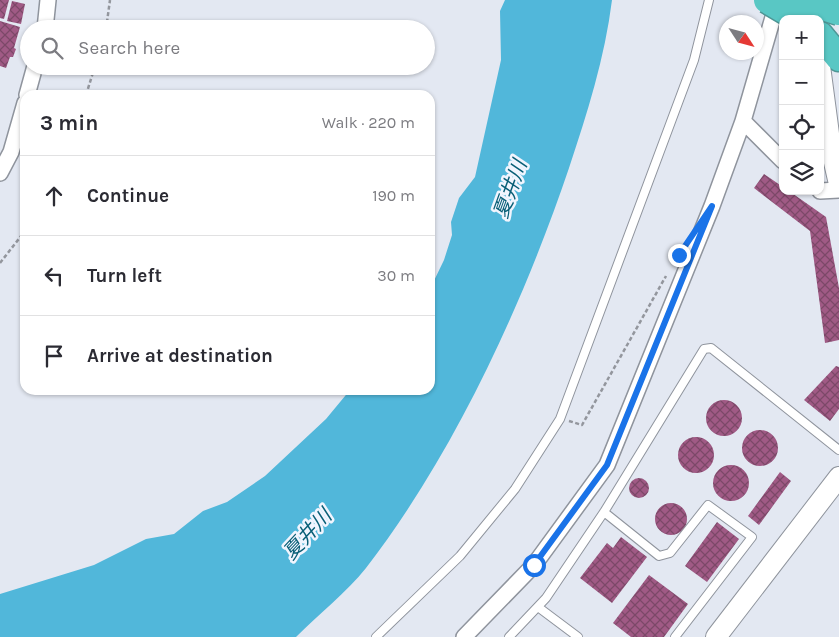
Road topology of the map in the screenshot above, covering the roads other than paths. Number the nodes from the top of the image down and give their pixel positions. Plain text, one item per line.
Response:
1 (48, 0) edge
2 (709, 0) edge
3 (766, 0) edge
4 (778, 0) edge
5 (801, 0) edge
6 (822, 0) edge
7 (839, 12) edge
8 (792, 15) edge
9 (821, 15) edge
10 (46, 20) edge
11 (824, 40) edge
12 (839, 58) edge
13 (33, 75) edge
14 (28, 90) edge
15 (824, 96) edge
16 (20, 120) edge
17 (743, 121) junction
18 (779, 157) edge
19 (0, 173) edge
20 (839, 184) edge
21 (839, 190) edge
22 (824, 191) edge
23 (839, 450) edge
24 (839, 477) edge
25 (604, 512) junction
26 (538, 607) junction
27 (376, 637) edge
28 (464, 637) edge
29 (509, 637) edge
30 (578, 637) edge
31 (674, 637) edge
32 (716, 637) edge

1 - 10 street
2 - 27 lane
3 - 8 highway, bridge
4 - 17 street
5 - 7 highway, bridge
6 - 9 street
11 - 12 highway
13 - 14 street
15 - 20 street
16 - 19 street
17 - 18 street
17 - 28 street
21 - 22 street
23 - 25 lane
24 - 32 street
25 - 26 lane
25 - 31 lane
26 - 29 lane
26 - 30 lane

